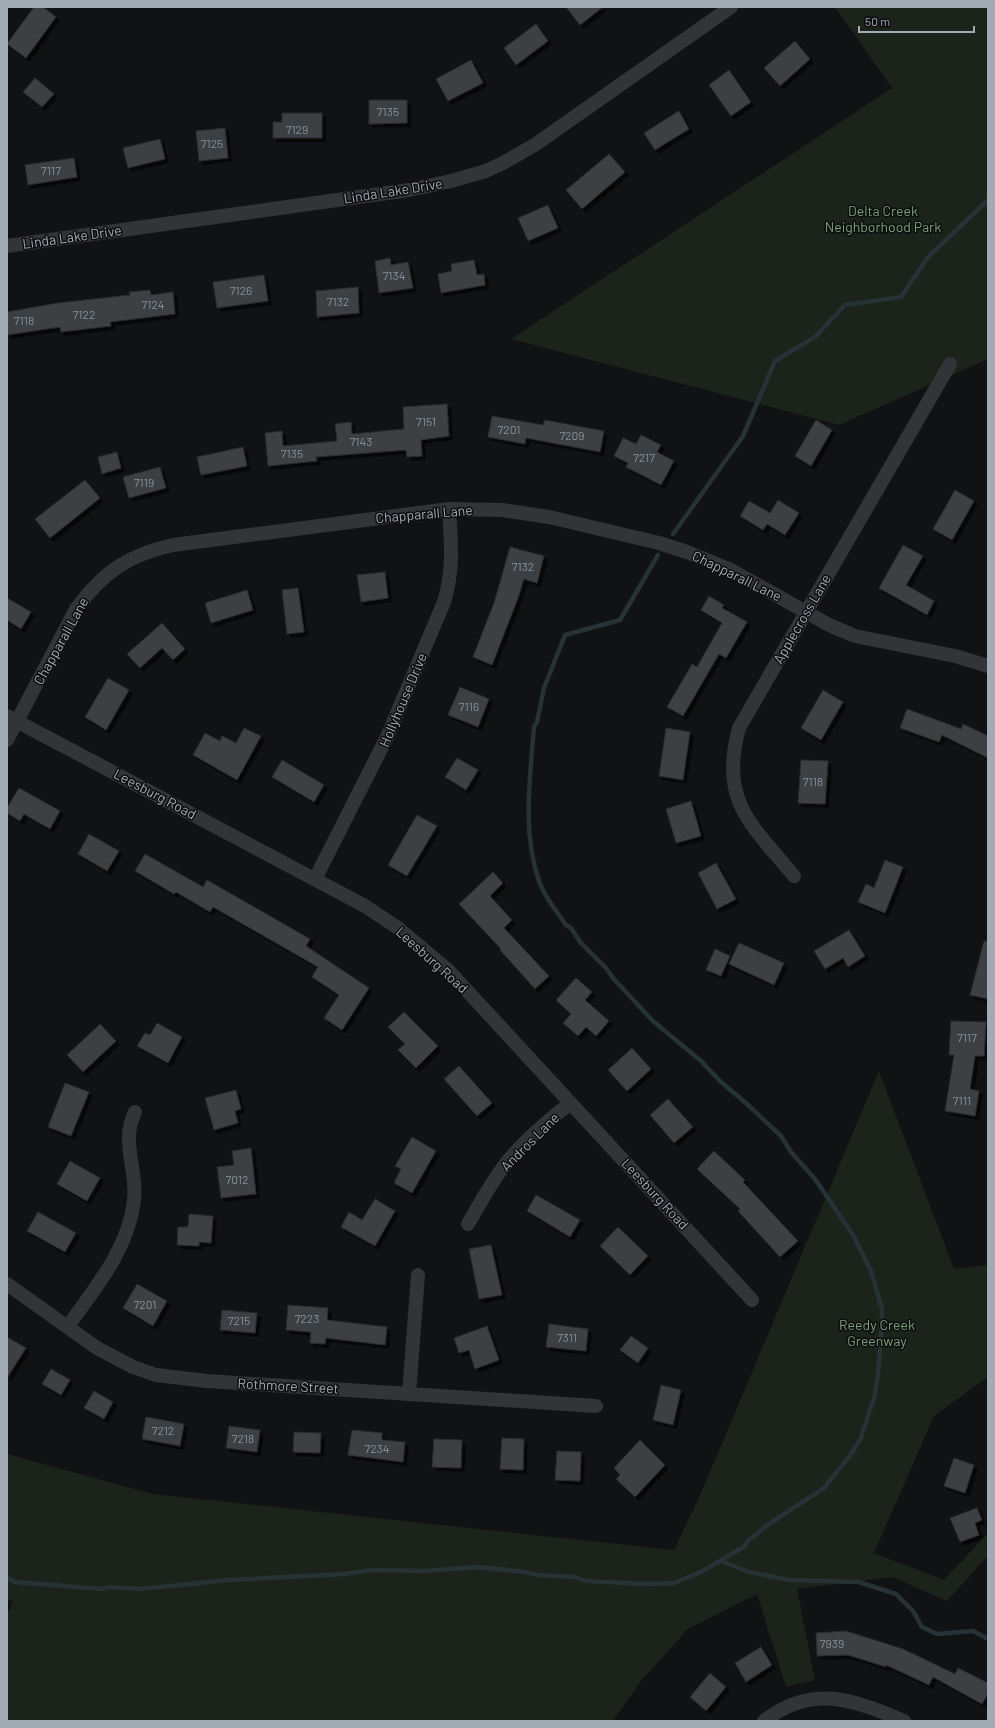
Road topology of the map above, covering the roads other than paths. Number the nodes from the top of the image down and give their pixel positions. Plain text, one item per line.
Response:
1 (731, 7) edge
2 (7, 246) edge
3 (950, 364) dead end
4 (449, 509) junction
5 (806, 612) junction
6 (988, 666) edge
7 (12, 718) edge
8 (7, 740) edge
9 (794, 876) dead end
10 (315, 879) junction
11 (570, 1103) junction
12 (135, 1112) dead end
13 (468, 1224) dead end
14 (418, 1275) dead end
15 (7, 1284) edge
16 (752, 1300) dead end
17 (68, 1326) junction
18 (409, 1394) junction
19 (596, 1406) dead end
20 (764, 1721) edge
21 (904, 1721) edge

1 - 2 street, Linda Lake Drive
3 - 5 street, Applecross Lane
4 - 5 street, Chapparall Lane
4 - 7 street, Chapparall Lane
4 - 10 street, Hollyhouse Drive
5 - 6 street, Chapparall Lane
5 - 9 street, Applecross Lane
7 - 8 street, Chapparall Lane
7 - 10 street, Leesburg Road
10 - 11 street, Leesburg Road
11 - 13 street, Andros Lane
11 - 16 street, Leesburg Road
12 - 17 street
14 - 18 street
15 - 17 street, Rothmore Street
17 - 18 street, Rothmore Street
18 - 19 street, Rothmore Street
20 - 21 street

